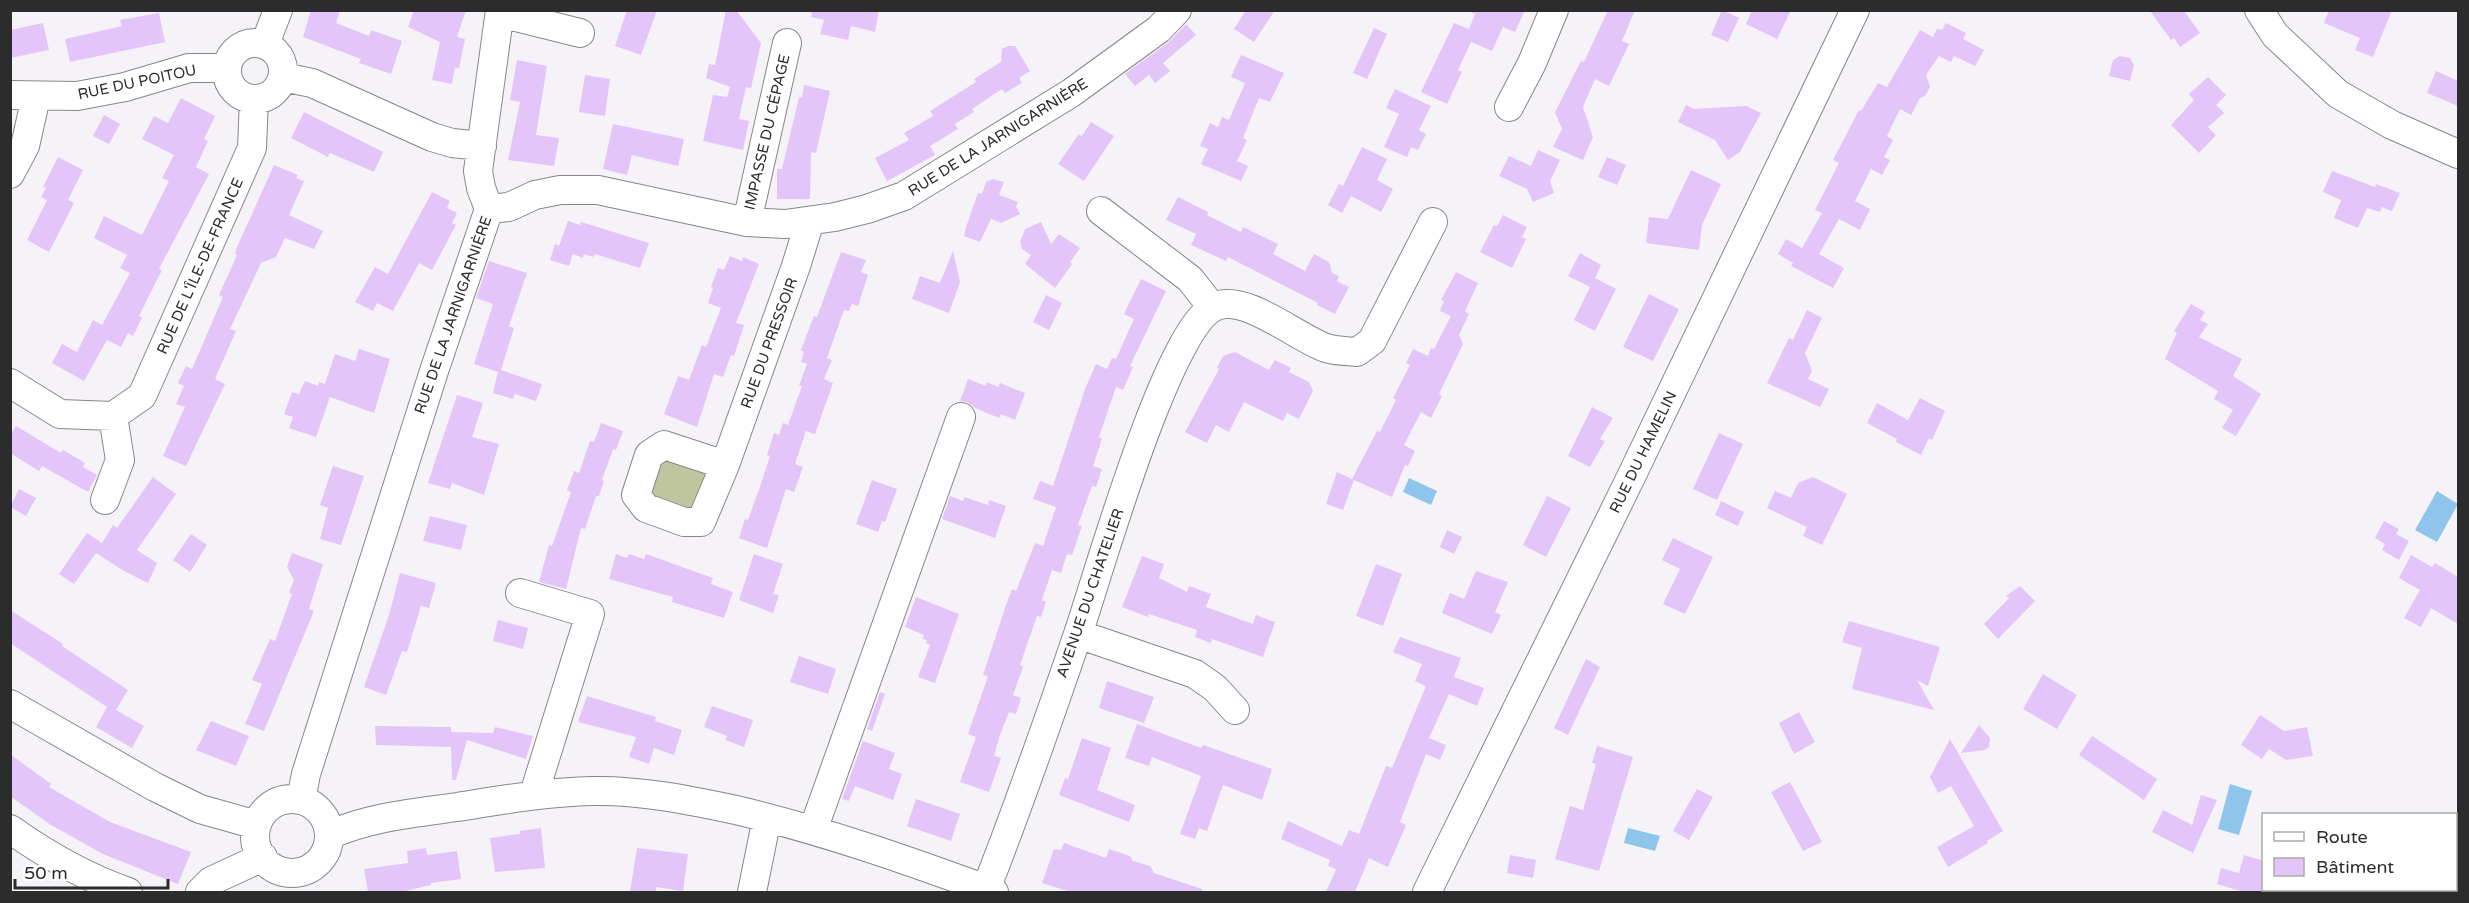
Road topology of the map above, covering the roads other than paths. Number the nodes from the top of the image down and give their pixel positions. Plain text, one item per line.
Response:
1 (278, 10) edge
2 (1177, 10) edge
3 (1554, 10) edge
4 (1855, 10) edge
5 (2259, 10) edge
6 (500, 12) edge
7 (580, 33) dead end
8 (787, 43) dead end
9 (265, 44) junction
10 (227, 68) junction
11 (284, 77) junction
12 (23, 96) edge
13 (254, 99) junction
14 (1509, 107) dead end
15 (482, 146) junction
16 (2458, 154) edge
17 (10, 174) edge
18 (489, 209) junction
19 (1101, 211) dead end
20 (810, 221) junction
21 (747, 222) junction
22 (1433, 222) dead end
23 (1212, 307) junction
24 (10, 383) edge
25 (113, 416) junction
26 (961, 417) dead end
27 (725, 465) dead end
28 (105, 500) dead end
29 (520, 593) dead end
30 (1078, 634) junction
31 (10, 704) edge
32 (1235, 710) dead end
33 (534, 794) junction
34 (301, 800) junction
35 (767, 818) junction
36 (257, 825) junction
37 (10, 829) edge
38 (813, 830) junction
39 (329, 835) junction
40 (262, 857) junction
41 (295, 882) edge
42 (128, 892) edge
43 (200, 892) edge
44 (752, 892) edge
45 (989, 892) edge
46 (1428, 892) edge

1 - 9 street
2 - 20 street, RUE DE LA JARNIGARNIÈRE
3 - 14 street
4 - 46 street, RUE DU HAMELIN
5 - 16 street
6 - 7 street
6 - 15 street
8 - 21 street, IMPASSE DU CÉPAGE
9 - 10 street
9 - 11 street
10 - 12 street, RUE DU POITOU
10 - 13 street
11 - 13 street
11 - 15 street
12 - 17 street
13 - 25 street, RUE DE L'ÎLE-DE-FRANCE
15 - 18 street
18 - 21 street, RUE DE LA JARNIGARNIÈRE
18 - 34 street, RUE DE LA JARNIGARNIÈRE
19 - 23 street
20 - 21 street, RUE DE LA JARNIGARNIÈRE
20 - 27 street, RUE DU PRESSOIR
22 - 23 street
23 - 30 street, AVENUE DU CHATELIER
24 - 25 street
25 - 28 street
26 - 38 street
29 - 33 street
30 - 32 street
30 - 45 street, AVENUE DU CHATELIER
31 - 36 street
33 - 35 street
33 - 39 street
34 - 36 street
34 - 39 street
35 - 38 street
35 - 44 street
36 - 40 street
37 - 42 street
38 - 45 street
39 - 41 street
40 - 41 street
40 - 43 street

